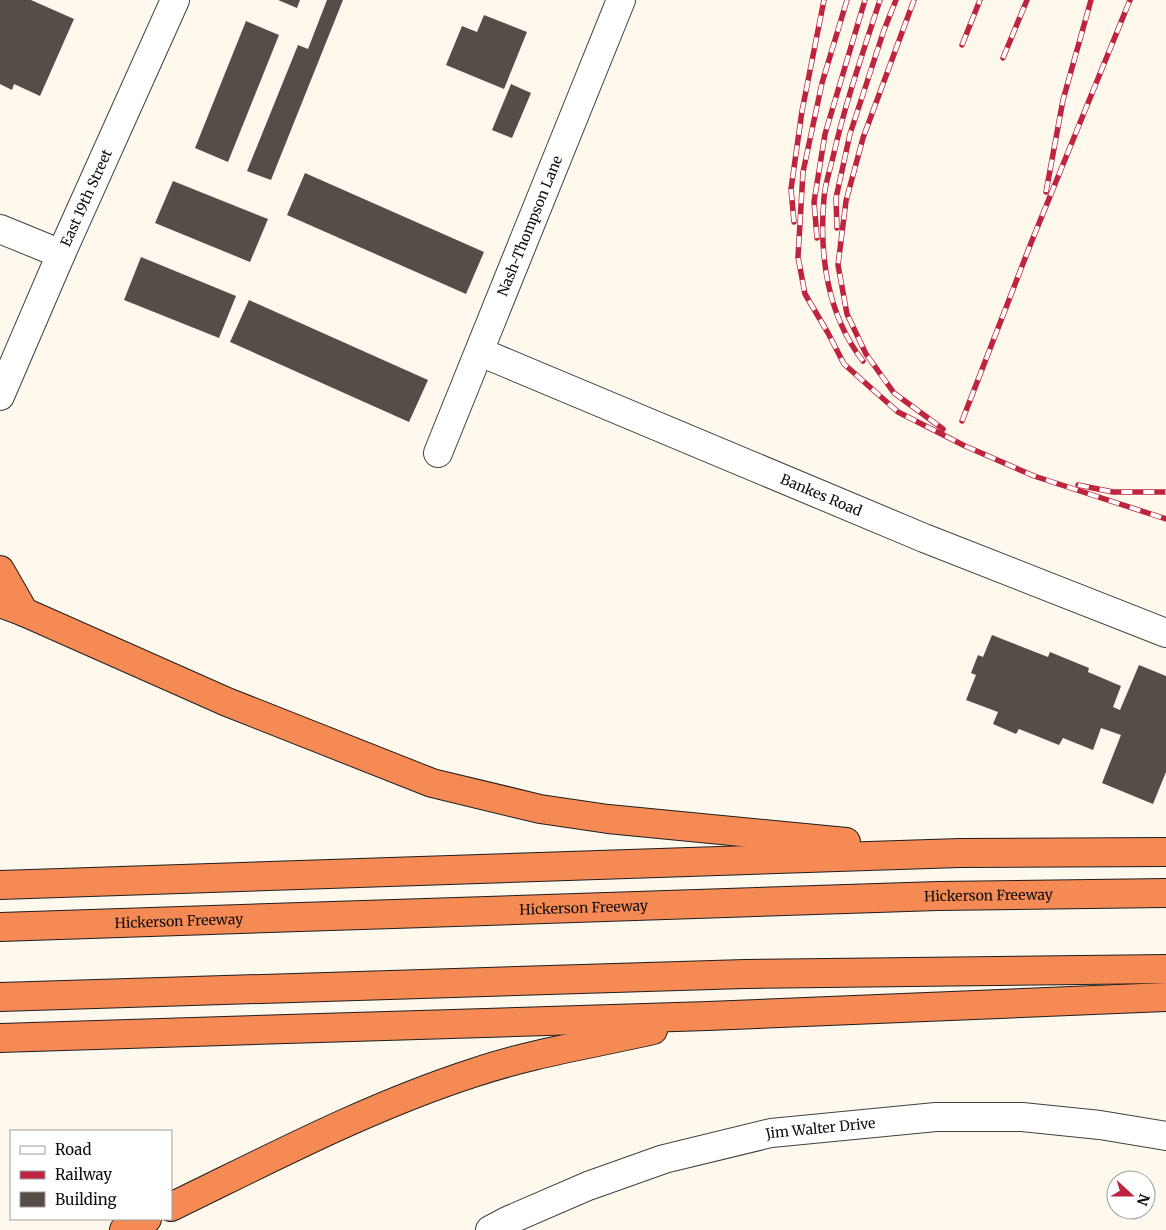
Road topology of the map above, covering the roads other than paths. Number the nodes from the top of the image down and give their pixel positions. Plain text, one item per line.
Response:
1 (175, 0) edge
2 (621, 0) edge
3 (0, 229) edge
4 (61, 254) junction
5 (480, 352) junction
6 (0, 396) edge
7 (438, 453) dead end
8 (0, 570) edge
9 (12, 607) edge
10 (1166, 634) edge
11 (1166, 852) edge
12 (960, 853) junction
13 (0, 884) edge
14 (1166, 893) edge
15 (0, 927) edge
16 (1166, 969) edge
17 (0, 997) edge
18 (1166, 997) edge
19 (708, 1016) junction
20 (0, 1038) edge
21 (1166, 1136) edge
22 (172, 1207) edge
23 (145, 1220) edge
24 (124, 1230) edge
25 (490, 1230) edge

1 - 4 street, East 19th Street
2 - 5 street, Nash-Thompson Lane
3 - 4 street
4 - 6 street, East 19th Street
5 - 7 street, Nash-Thompson Lane
5 - 10 street, Bankes Road
8 - 9 highway
9 - 12 highway
11 - 12 highway
12 - 13 highway
14 - 15 highway, Hickerson Freeway
16 - 17 highway
18 - 19 highway
19 - 20 highway
19 - 22 highway
21 - 25 street, Jim Walter Drive
23 - 24 highway

